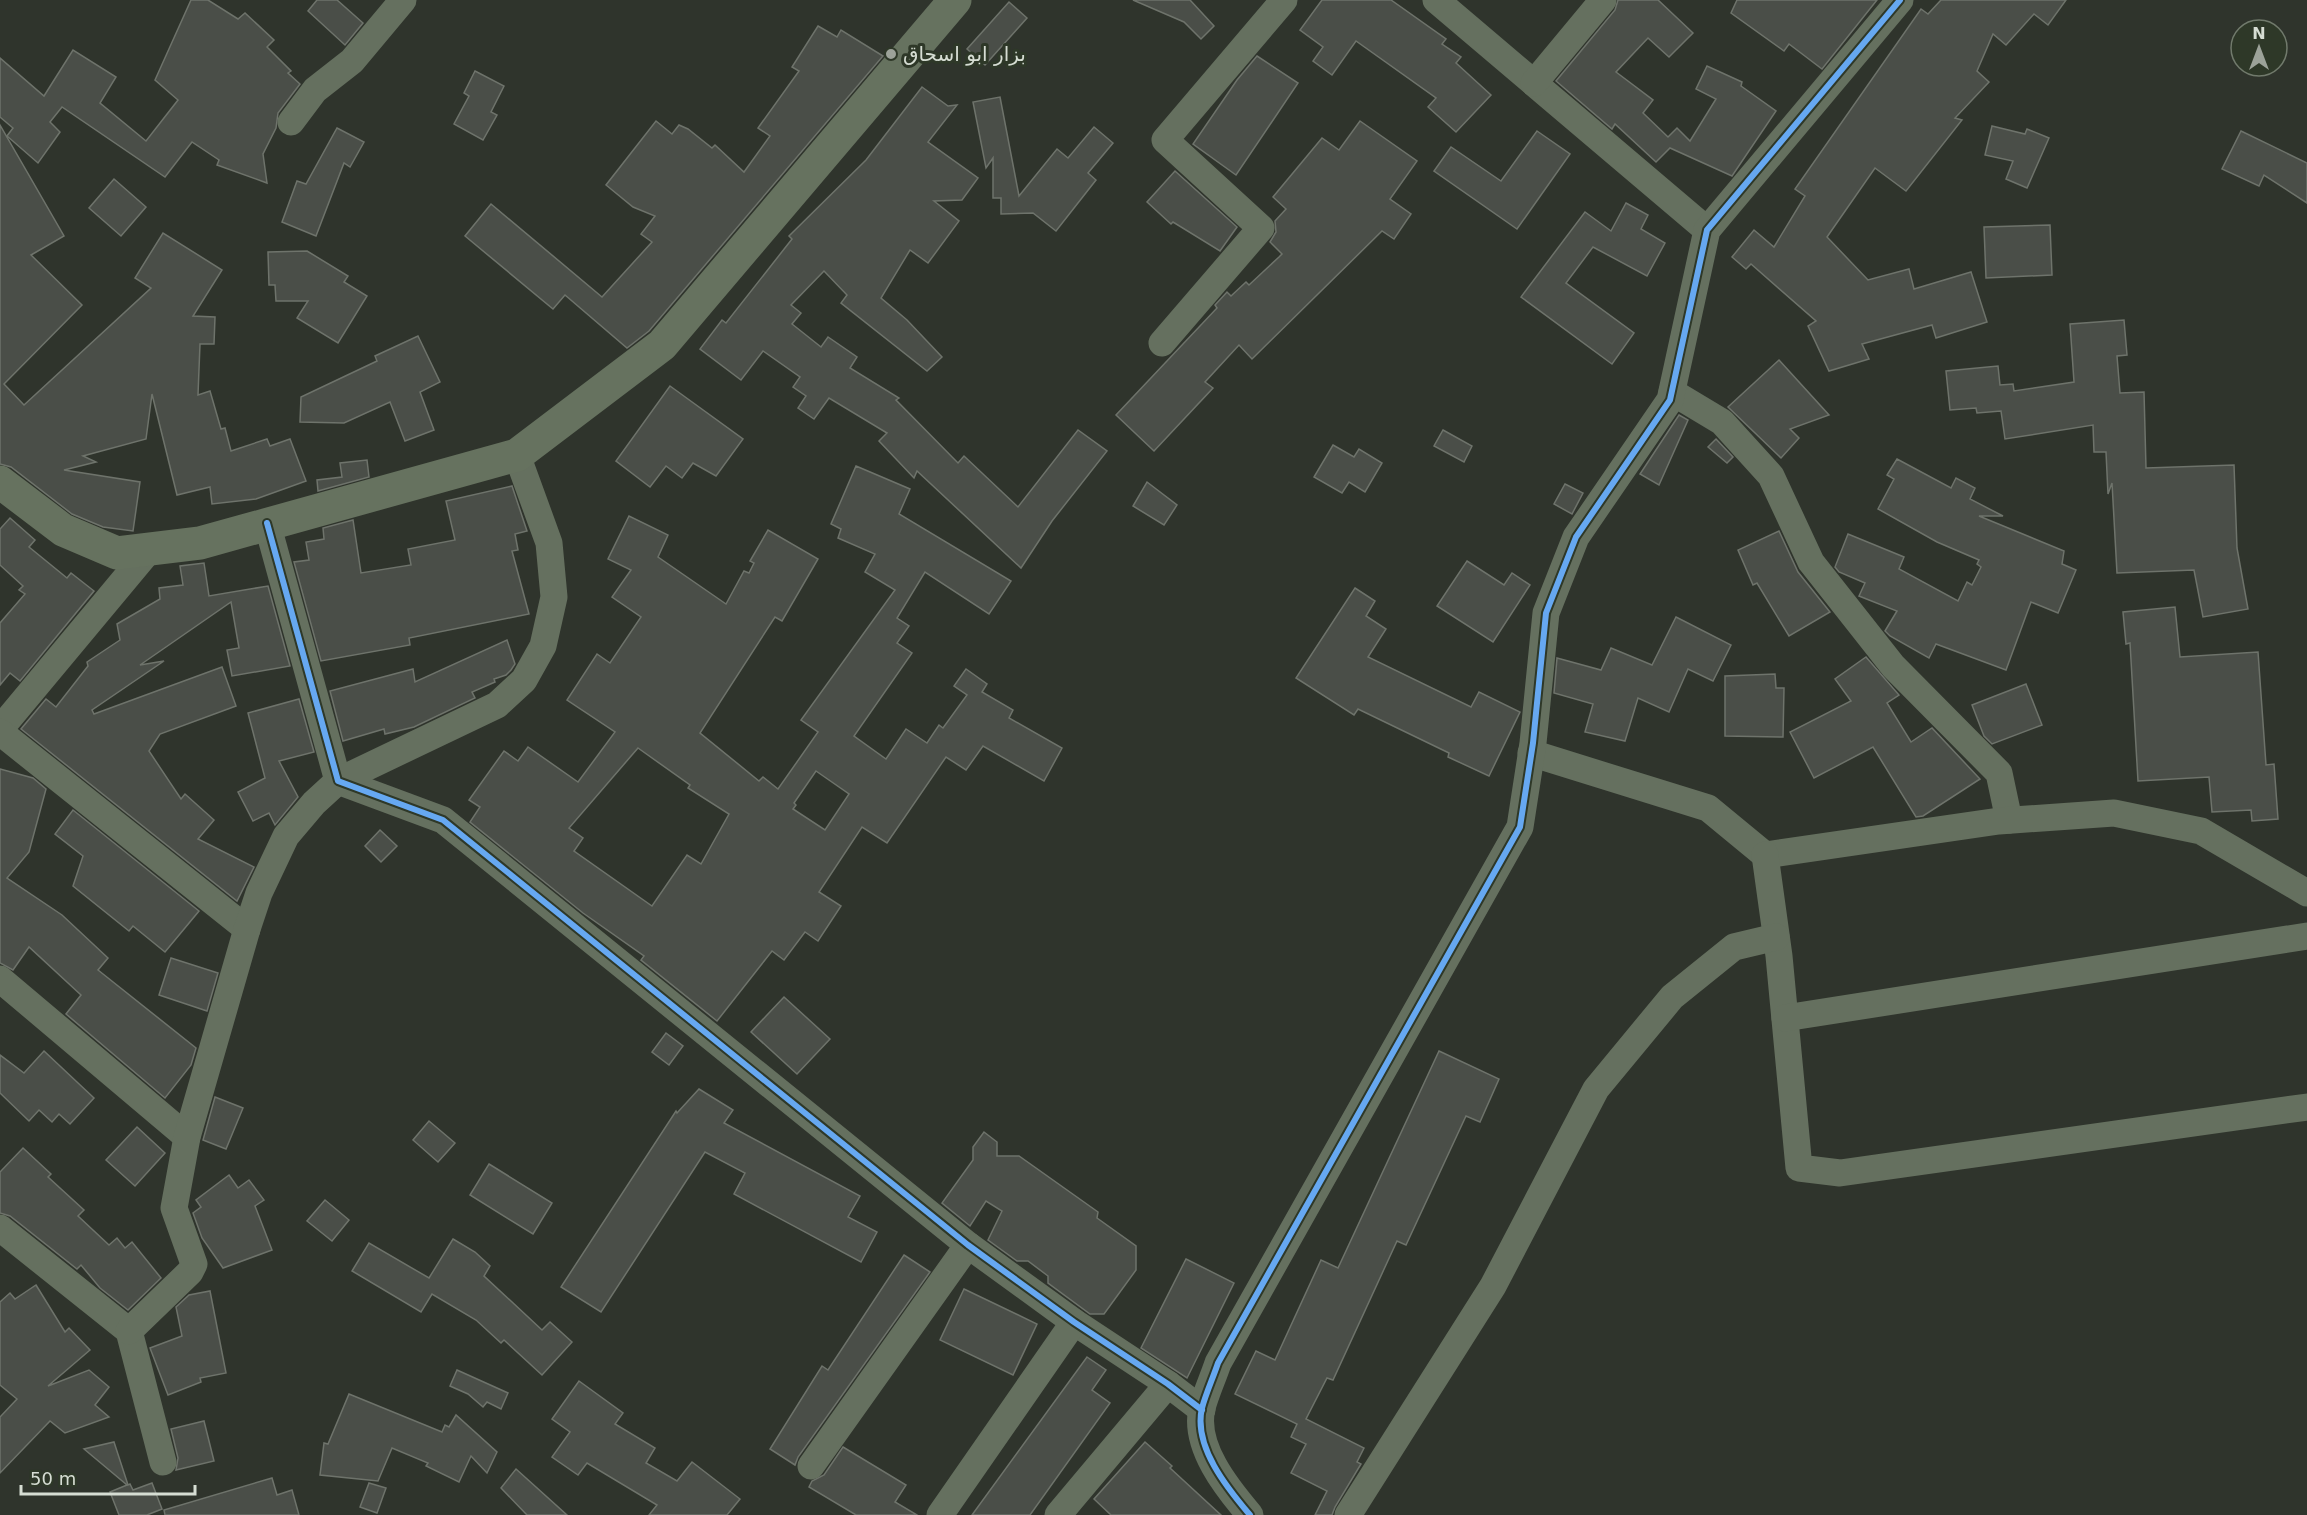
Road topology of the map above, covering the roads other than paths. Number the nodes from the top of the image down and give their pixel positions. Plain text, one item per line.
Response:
1 (403, 0) edge
2 (955, 0) edge
3 (1284, 0) edge
4 (1436, 0) edge
5 (1603, 0) edge
6 (1900, 0) edge
7 (1534, 83) junction
8 (291, 122) dead end
9 (1707, 230) junction
10 (1162, 343) dead end
11 (1672, 392) junction
12 (517, 455) junction
13 (0, 482) edge
14 (267, 523) junction
15 (150, 549) junction
16 (0, 731) edge
17 (1532, 753) junction
18 (338, 781) junction
19 (2009, 820) junction
20 (1765, 855) junction
21 (2307, 893) edge
22 (247, 929) junction
23 (2307, 936) edge
24 (1776, 937) junction
25 (0, 979) edge
26 (1785, 1018) junction
27 (2307, 1107) edge
28 (187, 1137) junction
29 (0, 1228) edge
30 (968, 1245) junction
31 (1074, 1322) junction
32 (129, 1331) junction
33 (1168, 1384) junction
34 (1202, 1410) junction
35 (163, 1462) dead end
36 (812, 1466) dead end
37 (1242, 1512) edge
38 (940, 1515) edge
39 (1058, 1515) edge
40 (1348, 1515) edge

1 - 8 street
2 - 12 street
3 - 10 street
4 - 7 street
5 - 7 street
6 - 9 street
7 - 9 street
9 - 11 street
11 - 17 street
11 - 19 street
12 - 14 street
12 - 18 street
13 - 15 street
14 - 15 street
14 - 18 street
15 - 16 street
16 - 22 street
17 - 20 street
17 - 34 street
18 - 22 street
18 - 30 street
19 - 20 street
19 - 21 street
20 - 24 street
22 - 28 street
23 - 26 street
24 - 26 street
24 - 40 street
25 - 28 street
26 - 27 street
28 - 32 street
29 - 32 street
30 - 31 street
30 - 36 street
31 - 33 street
31 - 38 street
32 - 35 street
33 - 34 street
33 - 39 street
34 - 37 street

